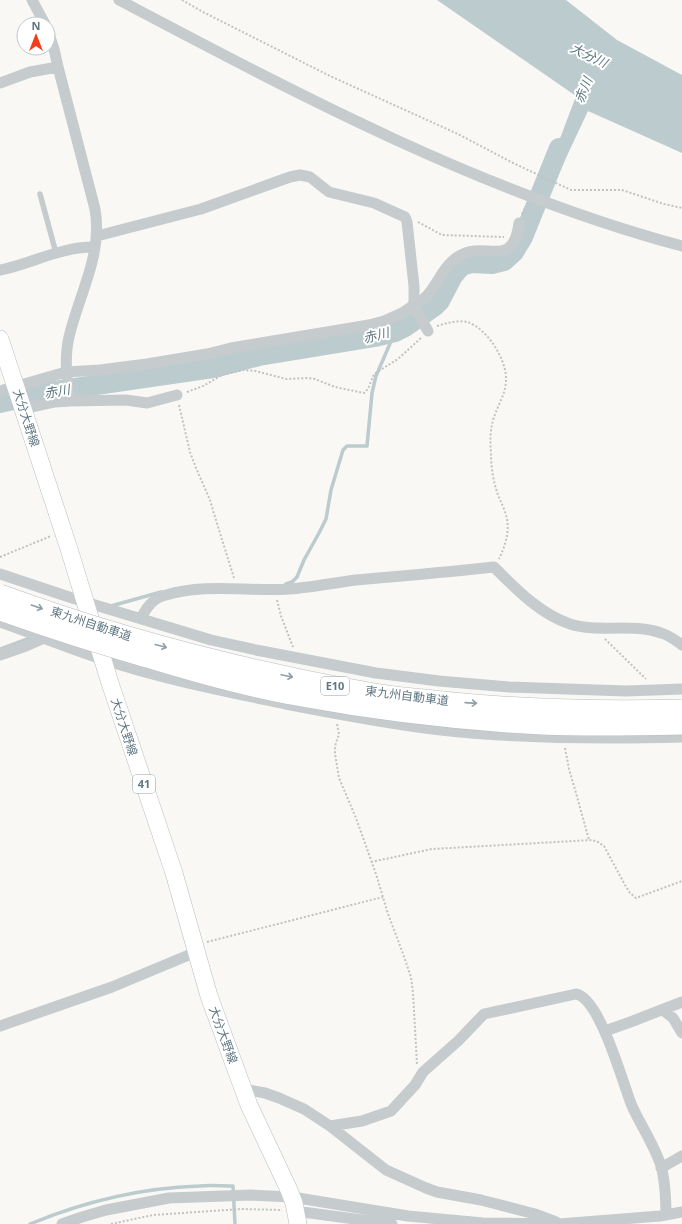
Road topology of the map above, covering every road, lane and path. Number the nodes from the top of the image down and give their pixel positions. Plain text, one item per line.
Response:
1 (32, 0) edge
2 (119, 0) edge
3 (182, 0) edge
4 (41, 16) edge
5 (56, 56) edge
6 (58, 67) junction
7 (0, 83) edge
8 (40, 194) dead end
9 (682, 208) edge
10 (402, 215) junction
11 (520, 223) dead end
12 (517, 237) junction
13 (96, 242) junction
14 (682, 246) edge
15 (56, 253) junction
16 (0, 270) edge
17 (413, 305) junction
18 (428, 330) junction
19 (0, 339) edge
20 (66, 372) junction
21 (8, 389) edge
22 (177, 395) junction
23 (70, 401) junction
24 (23, 409) junction
25 (63, 530) junction
26 (0, 557) edge
27 (494, 568) junction
28 (0, 574) edge
29 (236, 588) junction
30 (0, 594) edge
31 (85, 602) junction
32 (0, 612) edge
33 (141, 618) junction
34 (0, 622) edge
35 (592, 627) junction
36 (44, 638) junction
37 (682, 645) edge
38 (0, 655) edge
39 (102, 659) junction
40 (648, 681) dead end
41 (682, 689) edge
42 (682, 709) edge
43 (337, 713) junction
44 (682, 725) edge
45 (682, 737) edge
46 (564, 738) junction
47 (589, 840) junction
48 (371, 862) junction
49 (682, 881) edge
50 (382, 897) junction
51 (195, 949) junction
52 (682, 1002) edge
53 (663, 1010) junction
54 (0, 1026) edge
55 (605, 1031) junction
56 (682, 1033) edge
57 (423, 1072) junction
58 (243, 1090) junction
59 (330, 1126) junction
60 (682, 1156) edge
61 (661, 1168) junction
62 (295, 1211) edge
63 (682, 1212) edge
64 (666, 1215) junction
65 (62, 1224) edge
66 (112, 1224) edge
67 (392, 1224) edge
68 (558, 1224) edge

1 - 4 street
2 - 14 street
3 - 9 path
5 - 6 street
6 - 7 street
6 - 13 street
8 - 15 lane
10 - 12 path
10 - 13 street
10 - 17 street
11 - 12 street
12 - 17 street
13 - 15 street
13 - 20 street
15 - 16 street
17 - 18 street
17 - 20 street
18 - 22 path
18 - 27 path
19 - 21 main road, 大分大野線 / 41
20 - 21 street
20 - 23 street
21 - 24 main road, 大分大野線 / 41
22 - 23 street
22 - 29 path
23 - 24 street
24 - 25 main road, 大分大野線 / 41
25 - 26 path
25 - 31 main road, 大分大野線 / 41
27 - 29 street
27 - 35 street
28 - 31 street
29 - 33 street
30 -> 42 highway, 東九州自動車道 / E10, bridge
31 - 33 street
31 - 39 main road, 大分大野線 / 41
32 - 44 highway, 東九州自動車道 / E10, bridge
33 - 41 street
34 - 36 street
35 - 37 street
35 - 40 path
36 - 38 street
36 - 39 street
39 - 43 street
39 - 51 main road, 大分大野線 / 41
43 - 46 street
43 - 48 path
45 - 46 street
46 - 47 path
47 - 48 path
47 - 49 path
48 - 50 path
50 - 51 path
50 - 57 path
51 - 54 street
51 - 58 main road, 大分大野線 / 41
52 - 53 street
53 - 55 street
53 - 56 street
55 - 57 street
55 - 61 street
57 - 59 street
58 - 59 street
58 - 62 main road, 大分大野線 / 41
59 - 68 street
60 - 61 street
61 - 64 street
62 - 65 street
62 - 66 path
62 - 67 street
62 - 68 street
63 - 64 street
64 - 68 street

